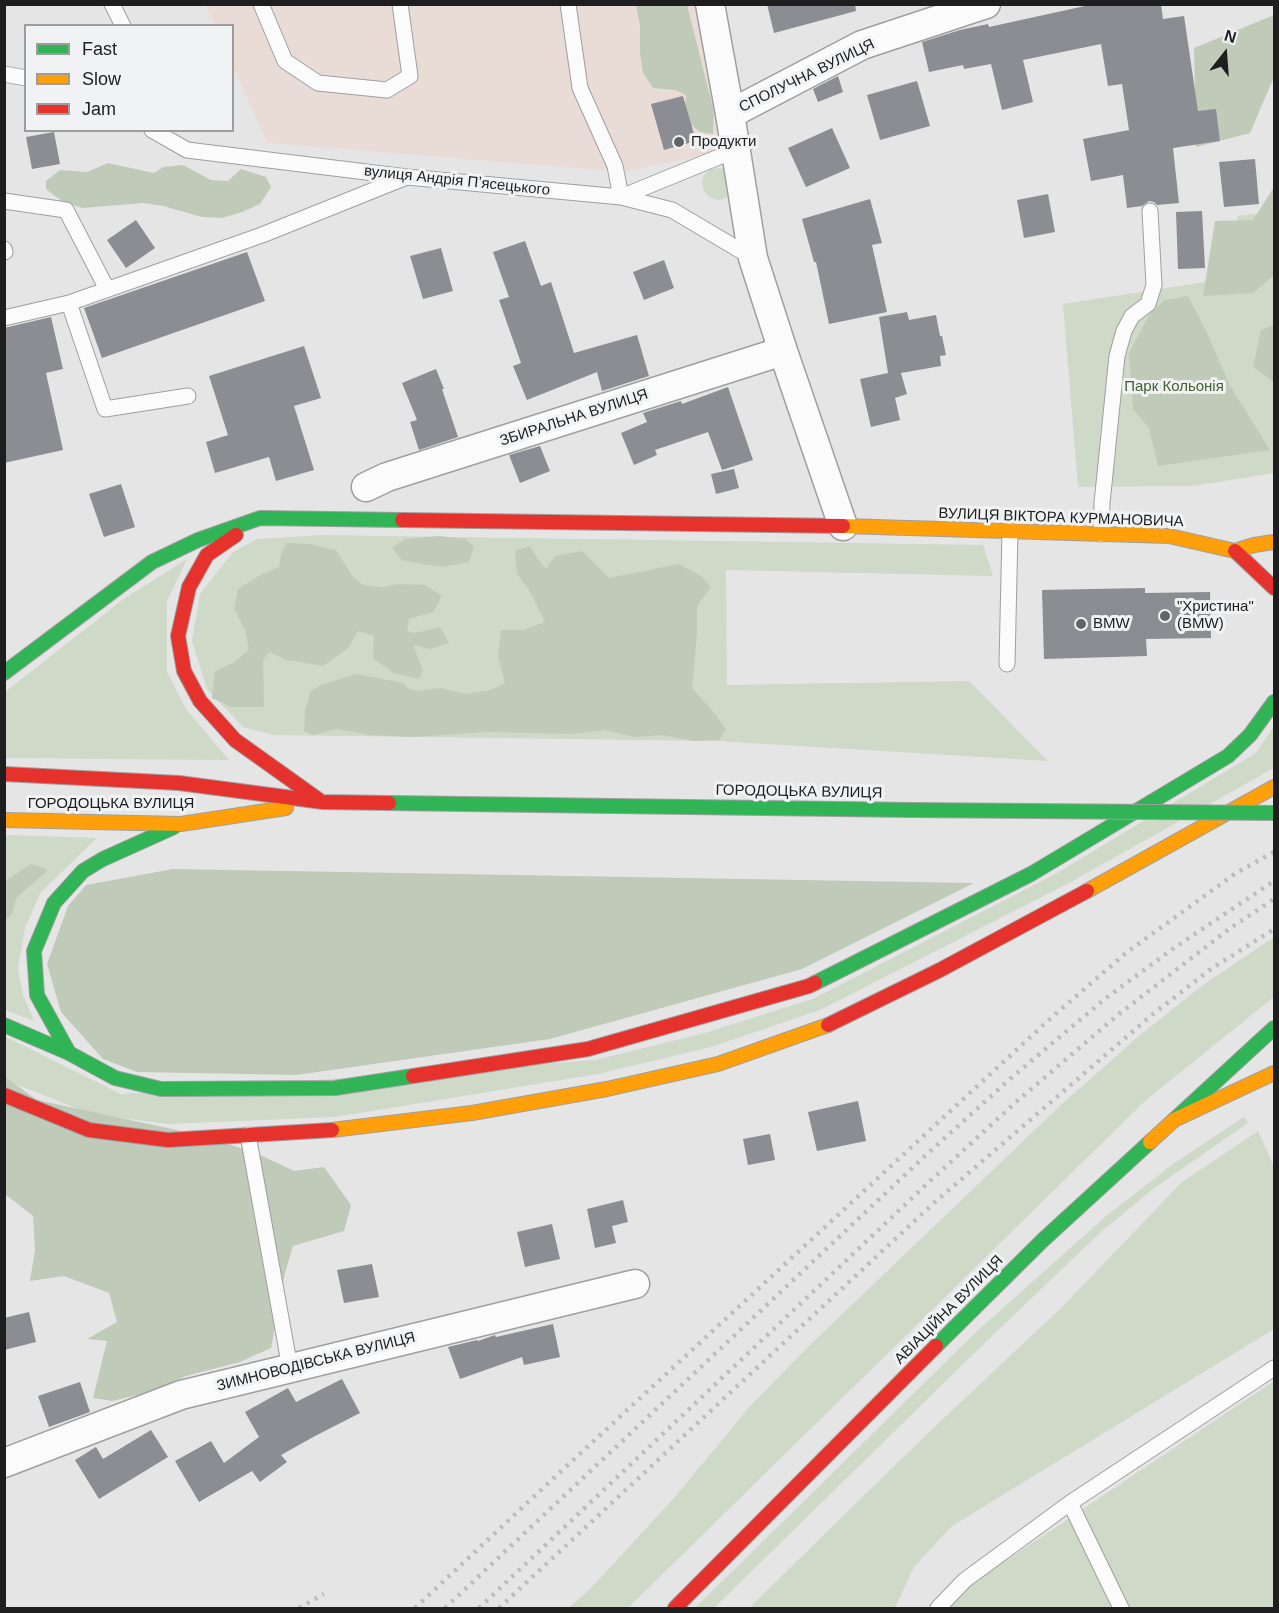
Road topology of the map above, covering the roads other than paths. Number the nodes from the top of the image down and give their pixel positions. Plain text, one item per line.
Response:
1 (112, 4) edge
2 (261, 4) edge
3 (400, 4) edge
4 (568, 4) edge
5 (710, 4) edge
6 (986, 4) edge
7 (122, 24) edge
8 (4, 74) edge
9 (24, 78) edge
10 (730, 114) junction
11 (156, 132) edge
12 (178, 132) edge
13 (187, 150) junction
14 (736, 150) junction
15 (407, 177) junction
16 (621, 197) junction
17 (4, 201) edge
18 (1150, 211) dead end
19 (753, 258) junction
20 (107, 289) junction
21 (69, 303) junction
22 (4, 318) edge
23 (783, 351) junction
24 (188, 396) dead end
25 (366, 488) dead end
26 (260, 518) junction
27 (843, 526) junction
28 (1010, 531) junction
29 (1101, 534) junction
30 (1275, 542) edge
31 (1235, 551) junction
32 (1275, 588) edge
33 (1007, 664) dead end
34 (4, 673) edge
35 (1275, 702) edge
36 (4, 774) edge
37 (1275, 787) edge
38 (323, 802) junction
39 (1275, 813) edge
40 (4, 820) edge
41 (181, 824) junction
42 (4, 1025) edge
43 (1275, 1028) edge
44 (69, 1053) junction
45 (1275, 1073) edge
46 (4, 1095) edge
47 (1174, 1120) junction
48 (248, 1135) junction
49 (635, 1284) dead end
50 (290, 1368) junction
51 (1275, 1368) edge
52 (4, 1463) edge
53 (1070, 1503) junction
54 (675, 1608) edge
55 (938, 1608) edge
56 (1121, 1608) edge

1 - 7 lane
2 - 3 lane
4 - 16 lane
5 - 10 street
6 - 10 street, СПОЛУЧНА ВУЛИЦЯ
8 - 9 lane
10 - 14 street
11 - 13 lane, вулиця Андрія Пʼясецького
12 - 13 lane
13 - 15 lane, вулиця Андрія Пʼясецького
14 - 16 lane
14 - 19 street
15 - 16 lane, вулиця Андрія Пʼясецького
15 - 20 lane
16 - 19 lane, вулиця Андрія Пʼясецького
17 - 20 lane
18 - 29 lane
19 - 23 street
20 - 21 lane
21 - 22 lane
21 - 24 lane
23 - 25 street, ЗБИРАЛЬНА ВУЛИЦЯ
23 - 27 street
26 - 27 street, ВУЛИЦЯ ВІКТОРА КУРМАНОВИЧА
26 - 34 street
26 - 38 street
27 - 28 street, ВУЛИЦЯ ВІКТОРА КУРМАНОВИЧА
28 - 29 street, ВУЛИЦЯ ВІКТОРА КУРМАНОВИЧА
28 - 33 lane
29 - 31 street, ВУЛИЦЯ ВІКТОРА КУРМАНОВИЧА
30 - 31 street, ВУЛИЦЯ ВІКТОРА КУРМАНОВИЧА
31 - 32 street
35 - 44 street
36 - 38 street, ГОРОДОЦЬКА ВУЛИЦЯ
37 - 48 street
38 - 39 street, ГОРОДОЦЬКА ВУЛИЦЯ, bridge
38 - 41 street, ГОРОДОЦЬКА ВУЛИЦЯ
40 - 41 street, ГОРОДОЦЬКА ВУЛИЦЯ
41 - 44 street
42 - 44 street
43 - 47 street
45 - 47 street, АВІАЦІЙНА ВУЛИЦЯ
46 - 48 street
47 - 54 street, АВІАЦІЙНА ВУЛИЦЯ
48 - 50 lane
49 - 50 street, ЗИМНОВОДІВСЬКА ВУЛИЦЯ
50 - 52 street, ЗИМНОВОДІВСЬКА ВУЛИЦЯ
51 - 53 lane
53 - 55 lane
53 - 56 lane

